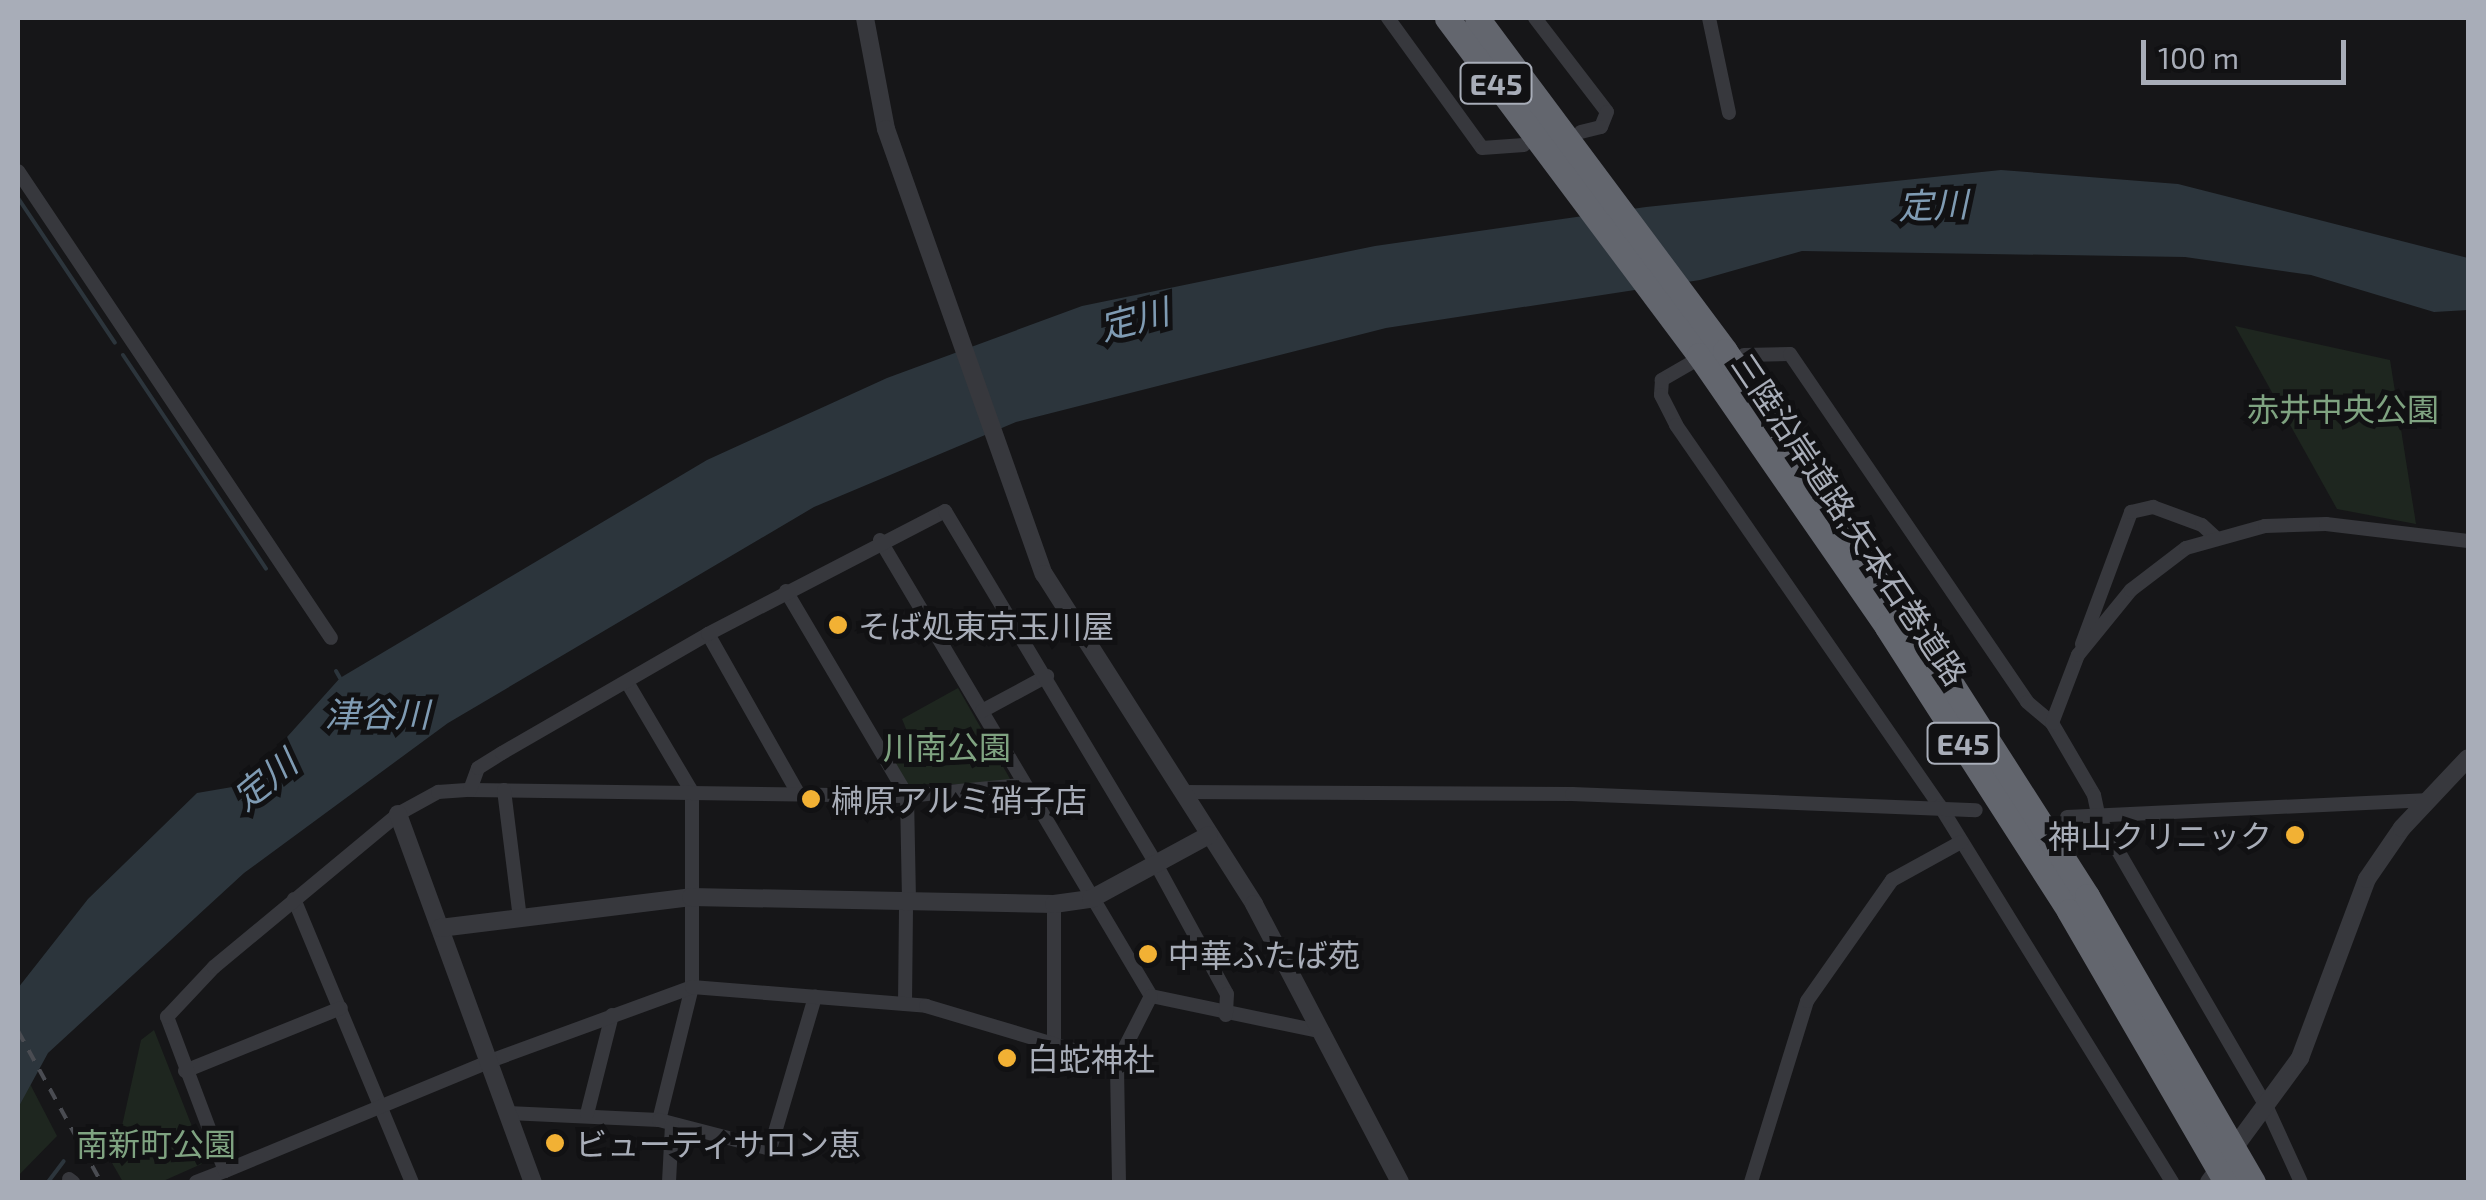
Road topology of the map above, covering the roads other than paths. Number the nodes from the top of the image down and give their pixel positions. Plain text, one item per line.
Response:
1 (865, 18) edge
2 (1388, 18) edge
3 (1447, 18) edge
4 (1477, 18) edge
5 (1535, 18) edge
6 (1710, 18) edge
7 (1728, 113) dead end
8 (1555, 142) junction
9 (18, 171) edge
10 (1714, 356) junction
11 (2216, 538) junction
12 (880, 540) junction
13 (2468, 541) edge
14 (786, 591) junction
15 (708, 634) junction
16 (331, 638) dead end
17 (2078, 655) junction
18 (1048, 676) junction
19 (626, 682) junction
20 (982, 711) junction
21 (2052, 723) junction
22 (2468, 758) edge
23 (2462, 775) edge
24 (1021, 786) junction
25 (470, 790) junction
26 (504, 790) junction
27 (692, 792) junction
28 (1182, 792) junction
29 (798, 794) junction
30 (907, 796) junction
31 (2425, 800) junction
32 (1940, 806) junction
33 (1976, 810) dead end
34 (398, 814) junction
35 (2066, 817) dead end
36 (2099, 818) junction
37 (1209, 834) junction
38 (1962, 842) junction
39 (1156, 864) junction
40 (691, 898) junction
41 (294, 899) junction
42 (1091, 899) junction
43 (907, 901) junction
44 (1054, 904) junction
45 (520, 918) junction
46 (440, 928) junction
47 (692, 986) junction
48 (1151, 996) junction
49 (815, 997) junction
50 (904, 1004) junction
51 (342, 1008) junction
52 (612, 1015) junction
53 (1226, 1015) junction
54 (1323, 1032) junction
55 (1054, 1044) junction
56 (490, 1061) junction
57 (1117, 1064) junction
58 (186, 1071) junction
59 (382, 1108) junction
60 (2268, 1110) junction
61 (508, 1113) junction
62 (587, 1114) junction
63 (666, 1122) junction
64 (226, 1171) junction
65 (2242, 1178) edge
66 (196, 1182) edge
67 (412, 1182) edge
68 (534, 1182) edge
69 (669, 1182) edge
70 (1119, 1182) edge
71 (1400, 1182) edge
72 (1751, 1182) edge
73 (2172, 1182) edge
74 (2209, 1182) edge
75 (2302, 1182) edge

1 - 28 street
2 - 8 street
3 - 8 highway, 三陸沿岸道路;矢本石巻道路 / E45
4 - 8 highway, 三陸沿岸道路;矢本石巻道路 / E45
5 - 8 street
6 - 7 street
8 - 10 highway, 三陸沿岸道路;矢本石巻道路 / E45
9 - 16 street
10 - 21 street
10 - 32 street
10 - 65 highway, 三陸沿岸道路;矢本石巻道路 / E45
11 - 13 street
11 - 17 street
11 - 17 street
12 - 14 street
12 - 18 street
12 - 20 street
14 - 15 street
14 - 30 street
15 - 19 street
15 - 29 street
17 - 21 street
18 - 20 street
18 - 39 street
19 - 25 street
19 - 27 street
20 - 24 street
21 - 36 street
22 - 23 street
23 - 31 street
24 - 30 street
24 - 42 street
25 - 26 street
25 - 34 street
26 - 27 street
26 - 45 street
27 - 29 street
27 - 40 street
28 - 32 street
28 - 37 street
29 - 30 street
30 - 43 street
31 - 36 street
31 - 60 street
32 - 33 street
32 - 38 street
34 - 41 street
34 - 46 street
35 - 36 street
36 - 60 street
37 - 39 street
37 - 54 street
38 - 72 street
38 - 73 street
39 - 42 street
39 - 53 street
40 - 43 street
40 - 45 street
40 - 47 street
41 - 51 street
41 - 58 street
42 - 44 street
42 - 48 street
43 - 44 street
43 - 50 street
44 - 55 street
45 - 46 street
46 - 56 street
47 - 49 street
47 - 52 street
47 - 63 street
48 - 53 street
48 - 57 street
49 - 50 street
49 - 63 street
50 - 55 street
51 - 58 street
51 - 59 street
52 - 56 street
52 - 62 street
53 - 54 street
54 - 71 street
55 - 57 street
56 - 59 street
56 - 61 street
57 - 70 street
58 - 64 street
59 - 64 street
59 - 67 street
60 - 74 street
60 - 75 street
61 - 62 street
61 - 68 street
62 - 63 street
63 - 69 street
64 - 66 street

